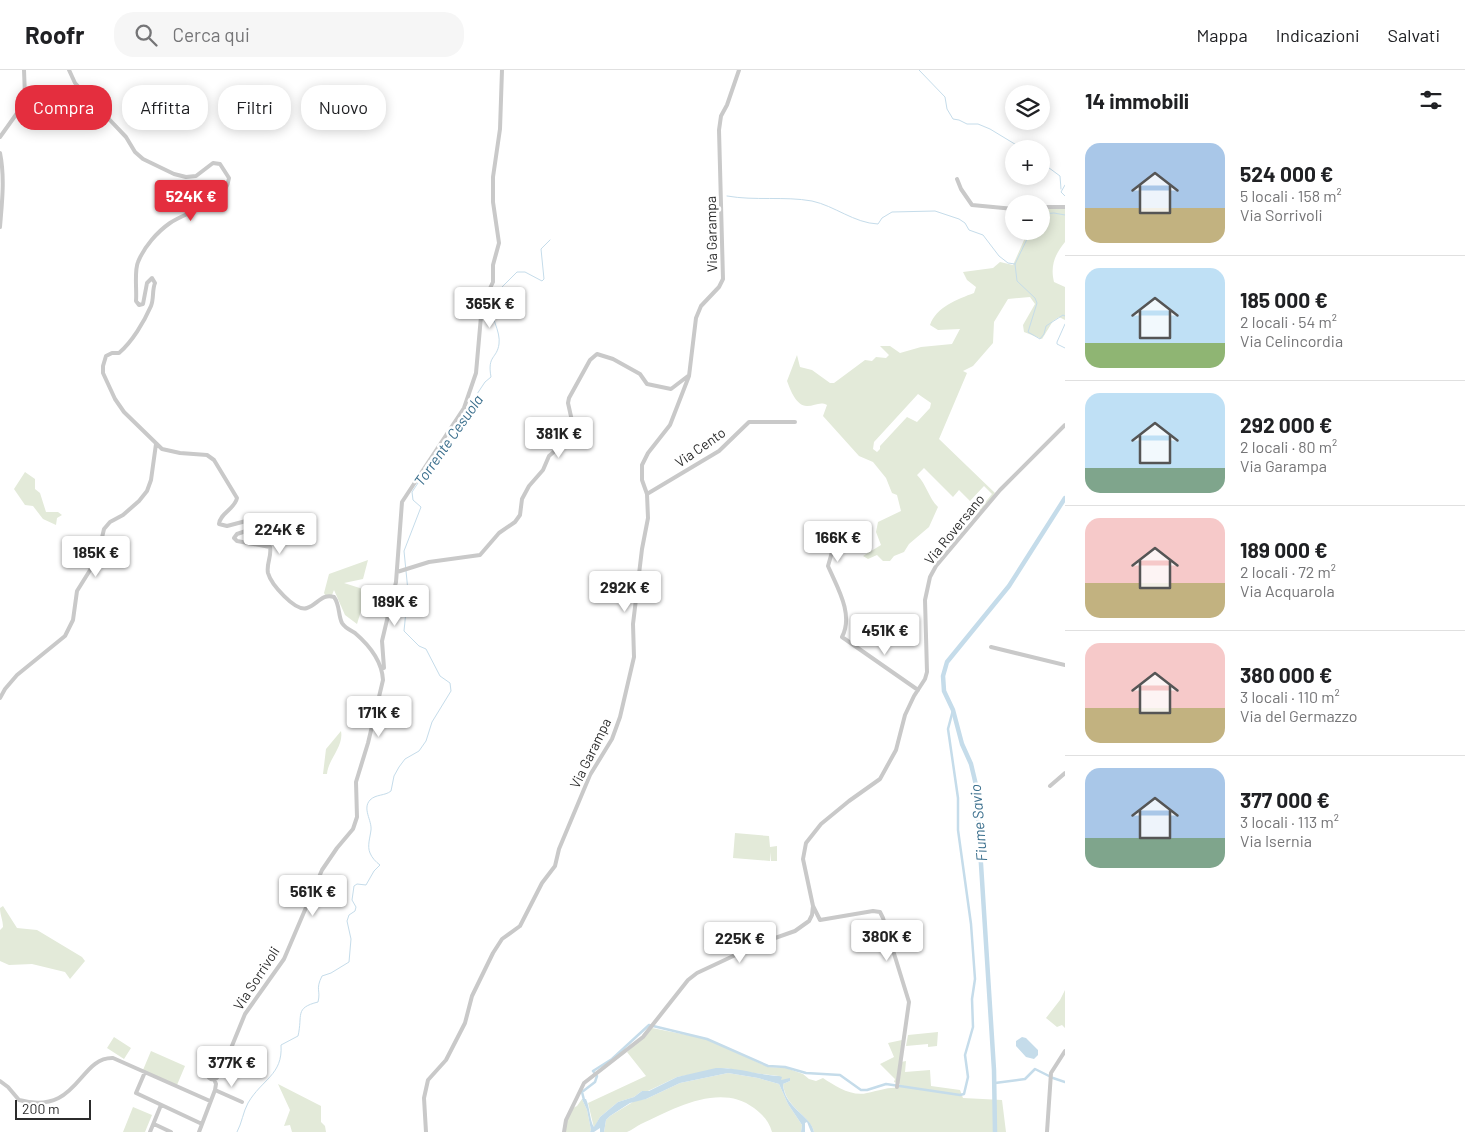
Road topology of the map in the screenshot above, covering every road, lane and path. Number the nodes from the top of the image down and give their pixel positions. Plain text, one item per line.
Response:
1 (24, 70) edge
2 (69, 70) edge
3 (502, 70) edge
4 (739, 70) edge
5 (0, 137) edge
6 (0, 153) edge
7 (957, 179) dead end
8 (1050, 207) edge
9 (1065, 207) edge
10 (1005, 208) edge
11 (0, 227) edge
12 (689, 376) junction
13 (795, 422) dead end
14 (1065, 425) edge
15 (156, 444) junction
16 (648, 494) junction
17 (834, 545) dead end
18 (397, 572) junction
19 (991, 647) dead end
20 (1065, 665) edge
21 (383, 680) junction
22 (918, 690) junction
23 (0, 698) edge
24 (1065, 773) edge
25 (1050, 786) dead end
26 (813, 906) junction
27 (820, 920) junction
28 (808, 921) junction
29 (1065, 1051) edge
30 (217, 1071) junction
31 (145, 1072) junction
32 (215, 1079) junction
33 (0, 1081) edge
34 (898, 1085) dead end
35 (214, 1090) junction
36 (210, 1101) junction
37 (242, 1102) dead end
38 (161, 1105) junction
39 (154, 1124) junction
40 (202, 1124) junction
41 (150, 1132) edge
42 (171, 1132) edge
43 (199, 1132) edge
44 (426, 1132) edge
45 (564, 1132) edge
46 (1047, 1132) edge

1 - 5 street
2 - 15 street
3 - 18 street, Via Sorrivoli
4 - 12 street, Via Garampa
6 - 11 street
7 - 10 street
8 - 9 street
12 - 16 street, Via Garampa
12 - 18 street
13 - 16 street, Via Cento
14 - 22 street, Via Roversano
15 - 21 street
15 - 23 street
16 - 44 street, Via Garampa
17 - 22 street
18 - 21 street, Via Sorrivoli
19 - 20 street
21 - 30 street, Via Sorrivoli
22 - 26 street, Via Roversano
24 - 25 street
26 - 27 street, Via Roversano
26 - 28 street
27 - 28 street
27 - 34 street
28 - 45 street
29 - 46 street
30 - 32 street
30 - 32 street
31 - 33 street
31 - 36 street
31 - 38 street
32 - 35 street
35 - 36 street
35 - 37 street
36 - 40 street
38 - 39 street
38 - 40 street
39 - 41 street
39 - 42 street
40 - 43 street

